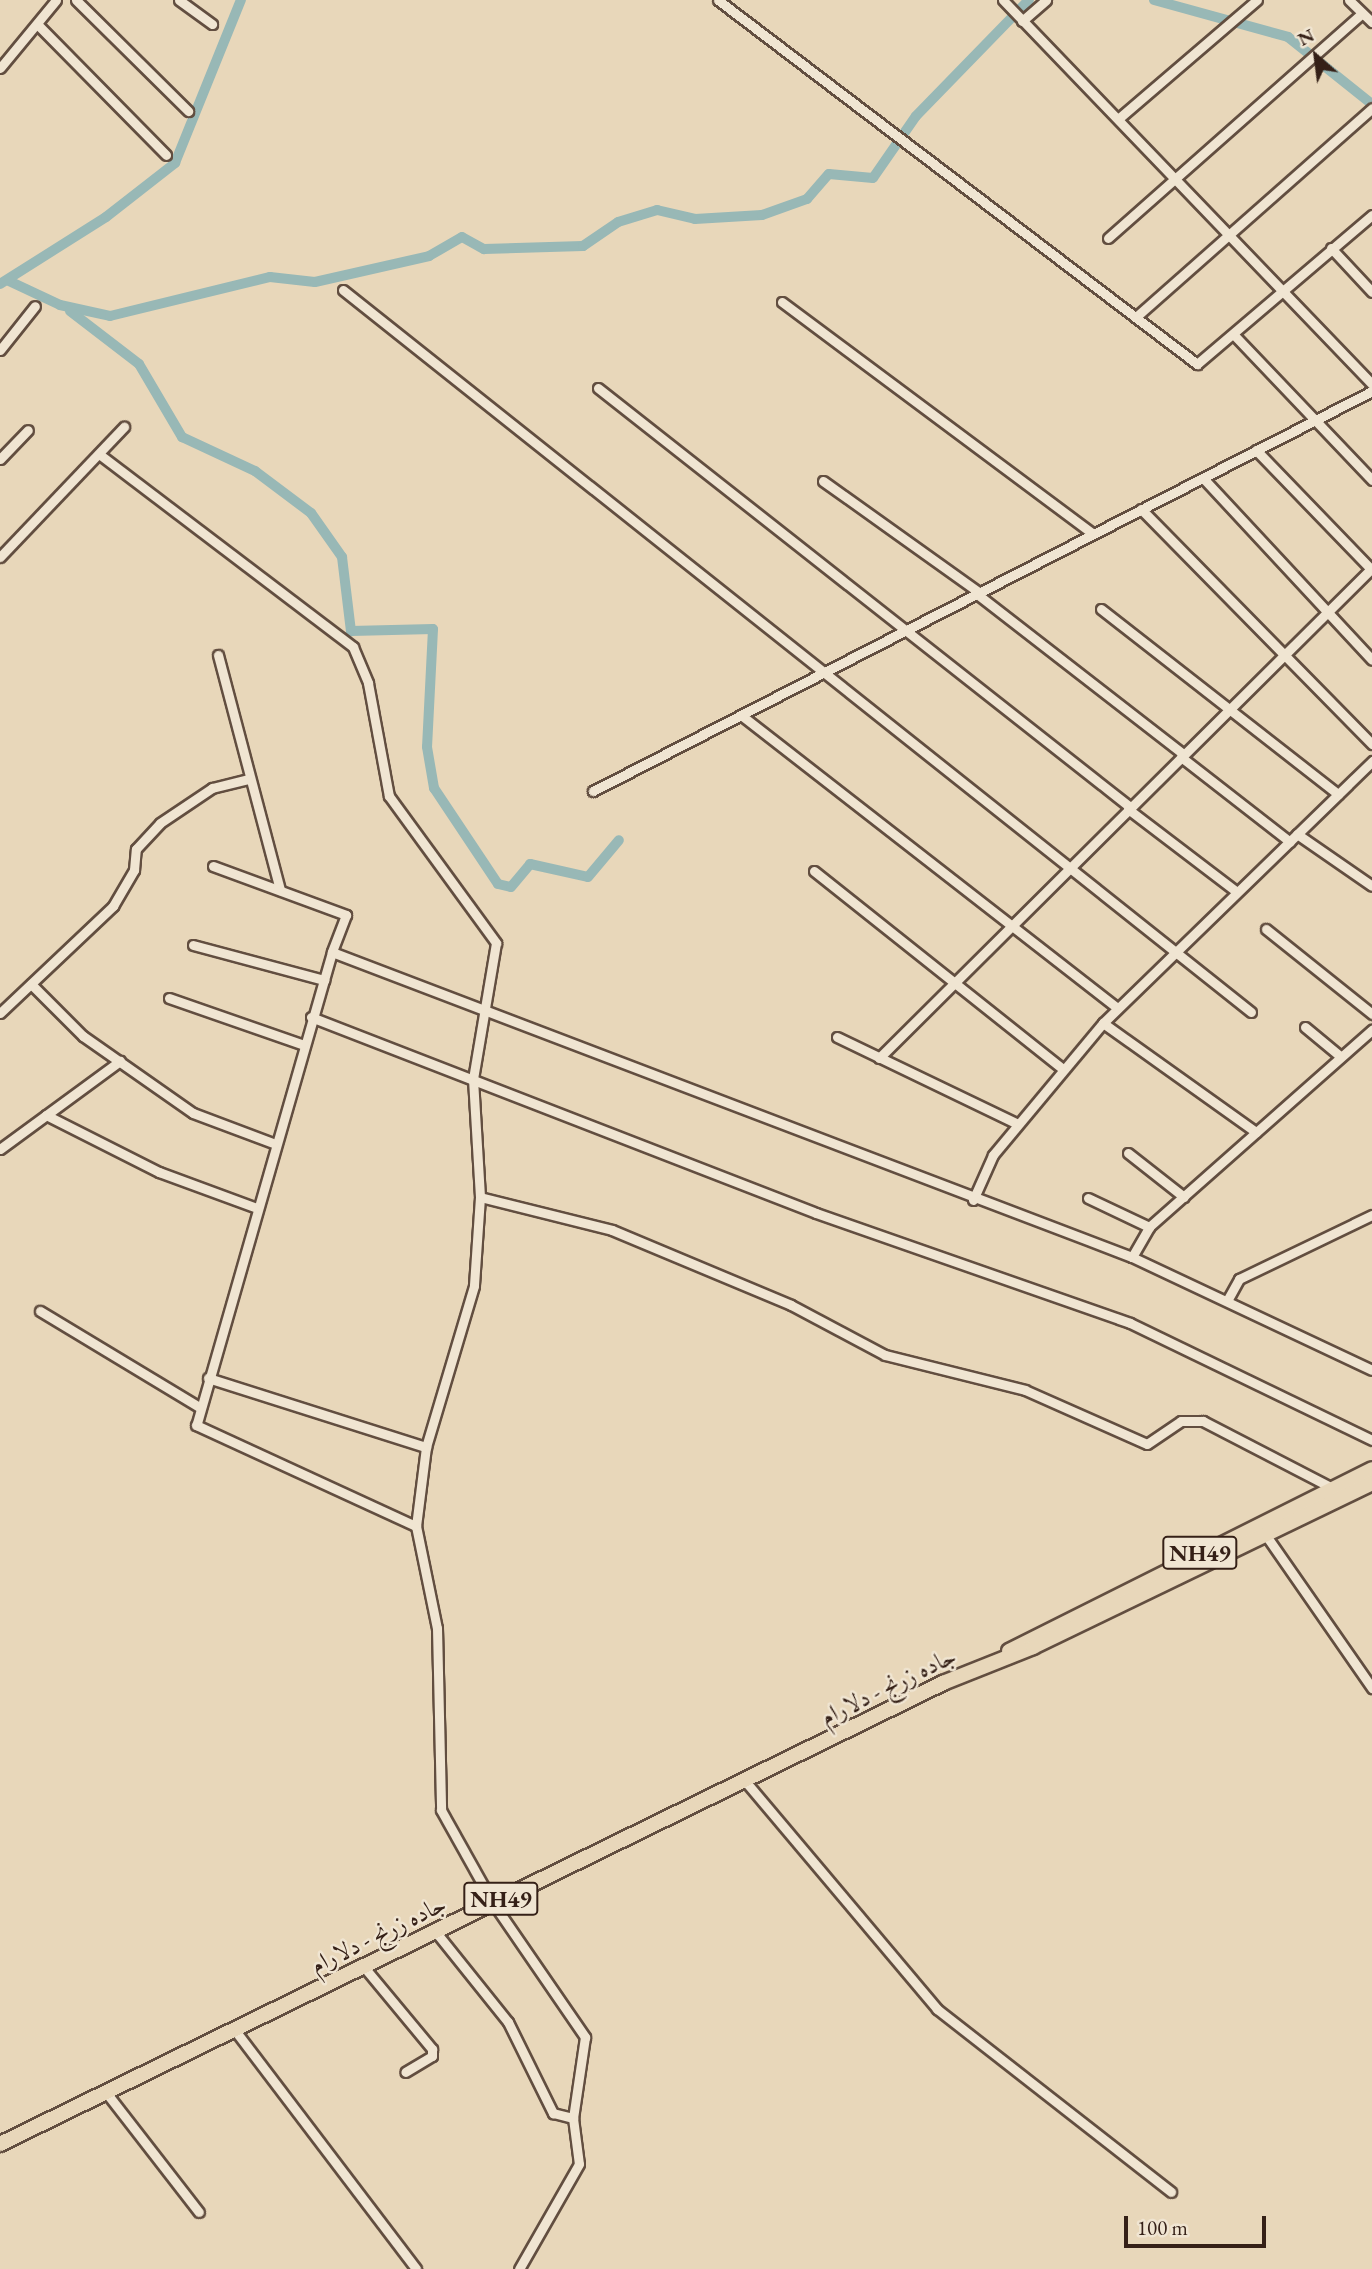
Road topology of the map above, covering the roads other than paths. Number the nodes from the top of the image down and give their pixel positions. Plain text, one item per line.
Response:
1 (55, 0) edge
2 (76, 0) edge
3 (179, 0) edge
4 (718, 0) edge
5 (1003, 0) edge
6 (1046, 0) edge
7 (1257, 0) edge
8 (1349, 0) edge
9 (1362, 13) junction
10 (1022, 21) junction
11 (1372, 22) edge
12 (212, 24) dead end
13 (39, 26) junction
14 (0, 68) edge
15 (1372, 108) edge
16 (188, 111) dead end
17 (1118, 119) junction
18 (166, 155) dead end
19 (1173, 177) junction
20 (1372, 215) edge
21 (1229, 234) junction
22 (1108, 238) dead end
23 (1331, 248) junction
24 (343, 290) dead end
25 (1283, 292) junction
26 (1372, 292) edge
27 (782, 302) dead end
28 (35, 306) dead end
29 (1136, 317) junction
30 (1235, 336) junction
31 (0, 350) edge
32 (1372, 384) edge
33 (598, 388) dead end
34 (1372, 391) edge
35 (1315, 421) junction
36 (124, 427) dead end
37 (28, 430) dead end
38 (1256, 450) junction
39 (99, 454) junction
40 (0, 459) edge
41 (1203, 478) junction
42 (1372, 480) edge
43 (823, 481) dead end
44 (1141, 509) junction
45 (1093, 534) junction
46 (0, 557) edge
47 (1372, 569) edge
48 (978, 594) junction
49 (1101, 609) dead end
50 (1325, 612) junction
51 (907, 631) junction
52 (218, 655) dead end
53 (1285, 655) junction
54 (1372, 660) edge
55 (827, 673) junction
56 (1231, 707) junction
57 (741, 715) junction
58 (1372, 744) edge
59 (1182, 755) junction
60 (1372, 761) edge
61 (247, 779) junction
62 (593, 792) dead end
63 (1338, 794) junction
64 (1129, 808) junction
65 (1297, 834) junction
66 (1290, 842) junction
67 (1072, 864) junction
68 (213, 866) dead end
69 (814, 871) dead end
70 (1372, 886) edge
71 (280, 890) junction
72 (1237, 892) junction
73 (1012, 924) junction
74 (1266, 929) dead end
75 (193, 945) dead end
76 (1177, 950) junction
77 (332, 952) junction
78 (324, 980) junction
79 (31, 984) junction
80 (954, 985) junction
81 (169, 998) dead end
82 (1116, 1008) junction
83 (481, 1009) junction
84 (1251, 1012) dead end
85 (0, 1013) edge
86 (1372, 1014) edge
87 (311, 1017) junction
88 (1103, 1023) junction
89 (1305, 1027) dead end
90 (1371, 1035) edge
91 (837, 1037) dead end
92 (301, 1044) junction
93 (1340, 1056) junction
94 (879, 1058) junction
95 (120, 1061) junction
96 (1063, 1069) junction
97 (473, 1079) junction
98 (46, 1115) junction
99 (1018, 1124) junction
100 (1256, 1132) junction
101 (273, 1143) junction
102 (0, 1149) edge
103 (1128, 1153) dead end
104 (1184, 1196) junction
105 (480, 1197) junction
106 (1088, 1198) dead end
107 (973, 1200) junction
108 (254, 1207) junction
109 (1372, 1215) edge
110 (1149, 1227) junction
111 (1132, 1257) junction
112 (1228, 1299) junction
113 (40, 1311) dead end
114 (1372, 1370) edge
115 (208, 1378) junction
116 (199, 1407) junction
117 (1372, 1440) edge
118 (426, 1447) junction
119 (1372, 1469) edge
120 (1372, 1483) edge
121 (1332, 1488) junction
122 (416, 1525) junction
123 (1265, 1534) junction
124 (1002, 1656) junction
125 (1372, 1688) edge
126 (746, 1782) junction
127 (494, 1903) junction
128 (435, 1931) junction
129 (364, 1967) junction
130 (234, 2029) junction
131 (405, 2072) dead end
132 (105, 2091) junction
133 (573, 2118) junction
134 (0, 2144) edge
135 (1171, 2192) dead end
136 (199, 2211) dead end
137 (416, 2269) edge
138 (519, 2269) edge

1 - 13 street
2 - 16 street
3 - 12 street
4 - 29 street
5 - 10 street
6 - 10 street
7 - 17 street
8 - 9 street
9 - 11 street
9 - 19 street
10 - 17 street
13 - 14 street
13 - 18 street
15 - 21 street
17 - 19 street
19 - 21 street
19 - 22 street
20 - 23 street
21 - 25 street
21 - 29 street
23 - 25 street
23 - 26 street
24 - 55 street
25 - 30 street
25 - 32 street
27 - 45 street
28 - 31 street
29 - 30 street
30 - 35 street
33 - 51 street
34 - 35 street
35 - 38 street
35 - 42 street
36 - 39 street
37 - 40 street
38 - 41 street
38 - 47 street
39 - 46 street
39 - 83 street
41 - 44 street
41 - 50 street
43 - 48 street
44 - 45 street
44 - 53 street
45 - 48 street
47 - 50 street
48 - 51 street
48 - 59 street
49 - 56 street
50 - 53 street
50 - 54 street
51 - 55 street
51 - 64 street
52 - 61 street
53 - 56 street
53 - 58 street
55 - 57 street
55 - 67 street
56 - 59 street
56 - 63 street
57 - 62 street
57 - 73 street
59 - 64 street
59 - 66 street
60 - 63 street
61 - 71 street
61 - 79 street
63 - 65 street
64 - 67 street
64 - 72 street
65 - 66 street
65 - 70 street
66 - 72 street
67 - 73 street
67 - 76 street
68 - 71 street
69 - 80 street
71 - 77 street
72 - 76 street
73 - 80 street
73 - 82 street
74 - 86 street
75 - 78 street
76 - 82 street
76 - 84 street
77 - 78 street
77 - 83 street
78 - 87 street
79 - 85 street
79 - 95 street
80 - 94 street
80 - 96 street
81 - 92 street
82 - 88 street
83 - 97 street
83 - 107 street
87 - 92 street
87 - 97 street
88 - 96 street
88 - 100 street
89 - 93 street
90 - 93 street
91 - 94 street
92 - 101 street
93 - 100 street
94 - 99 street
95 - 98 street
95 - 101 street
96 - 99 street
97 - 105 street
97 - 117 street
98 - 102 street
98 - 108 street
99 - 107 street
100 - 104 street
101 - 108 street
103 - 104 street
104 - 110 street
105 - 118 street
105 - 121 street
106 - 110 street
107 - 111 street
108 - 115 street
109 - 112 street
110 - 111 street
111 - 112 street
112 - 114 street
113 - 116 street
115 - 116 street
115 - 118 street
116 - 122 street
118 - 122 street
119 - 121 highway, جاده زرنج - دلارام / NH49
120 - 123 highway, جاده زرنج - دلارام / NH49
121 - 124 highway, جاده زرنج - دلارام / NH49
122 - 127 street
123 - 124 highway, جاده زرنج - دلارام / NH49
123 - 125 street
124 - 126 highway, جاده زرنج - دلارام / NH49
126 - 127 highway, جاده زرنج - دلارام / NH49
126 - 135 street
127 - 128 highway, جاده زرنج - دلارام / NH49
127 - 133 street
128 - 129 highway, جاده زرنج - دلارام / NH49
128 - 133 street
129 - 130 highway, جاده زرنج - دلارام / NH49
129 - 131 street
130 - 132 highway, جاده زرنج - دلارام / NH49
130 - 137 street
132 - 134 highway, جاده زرنج - دلارام / NH49
132 - 136 street
133 - 138 street

